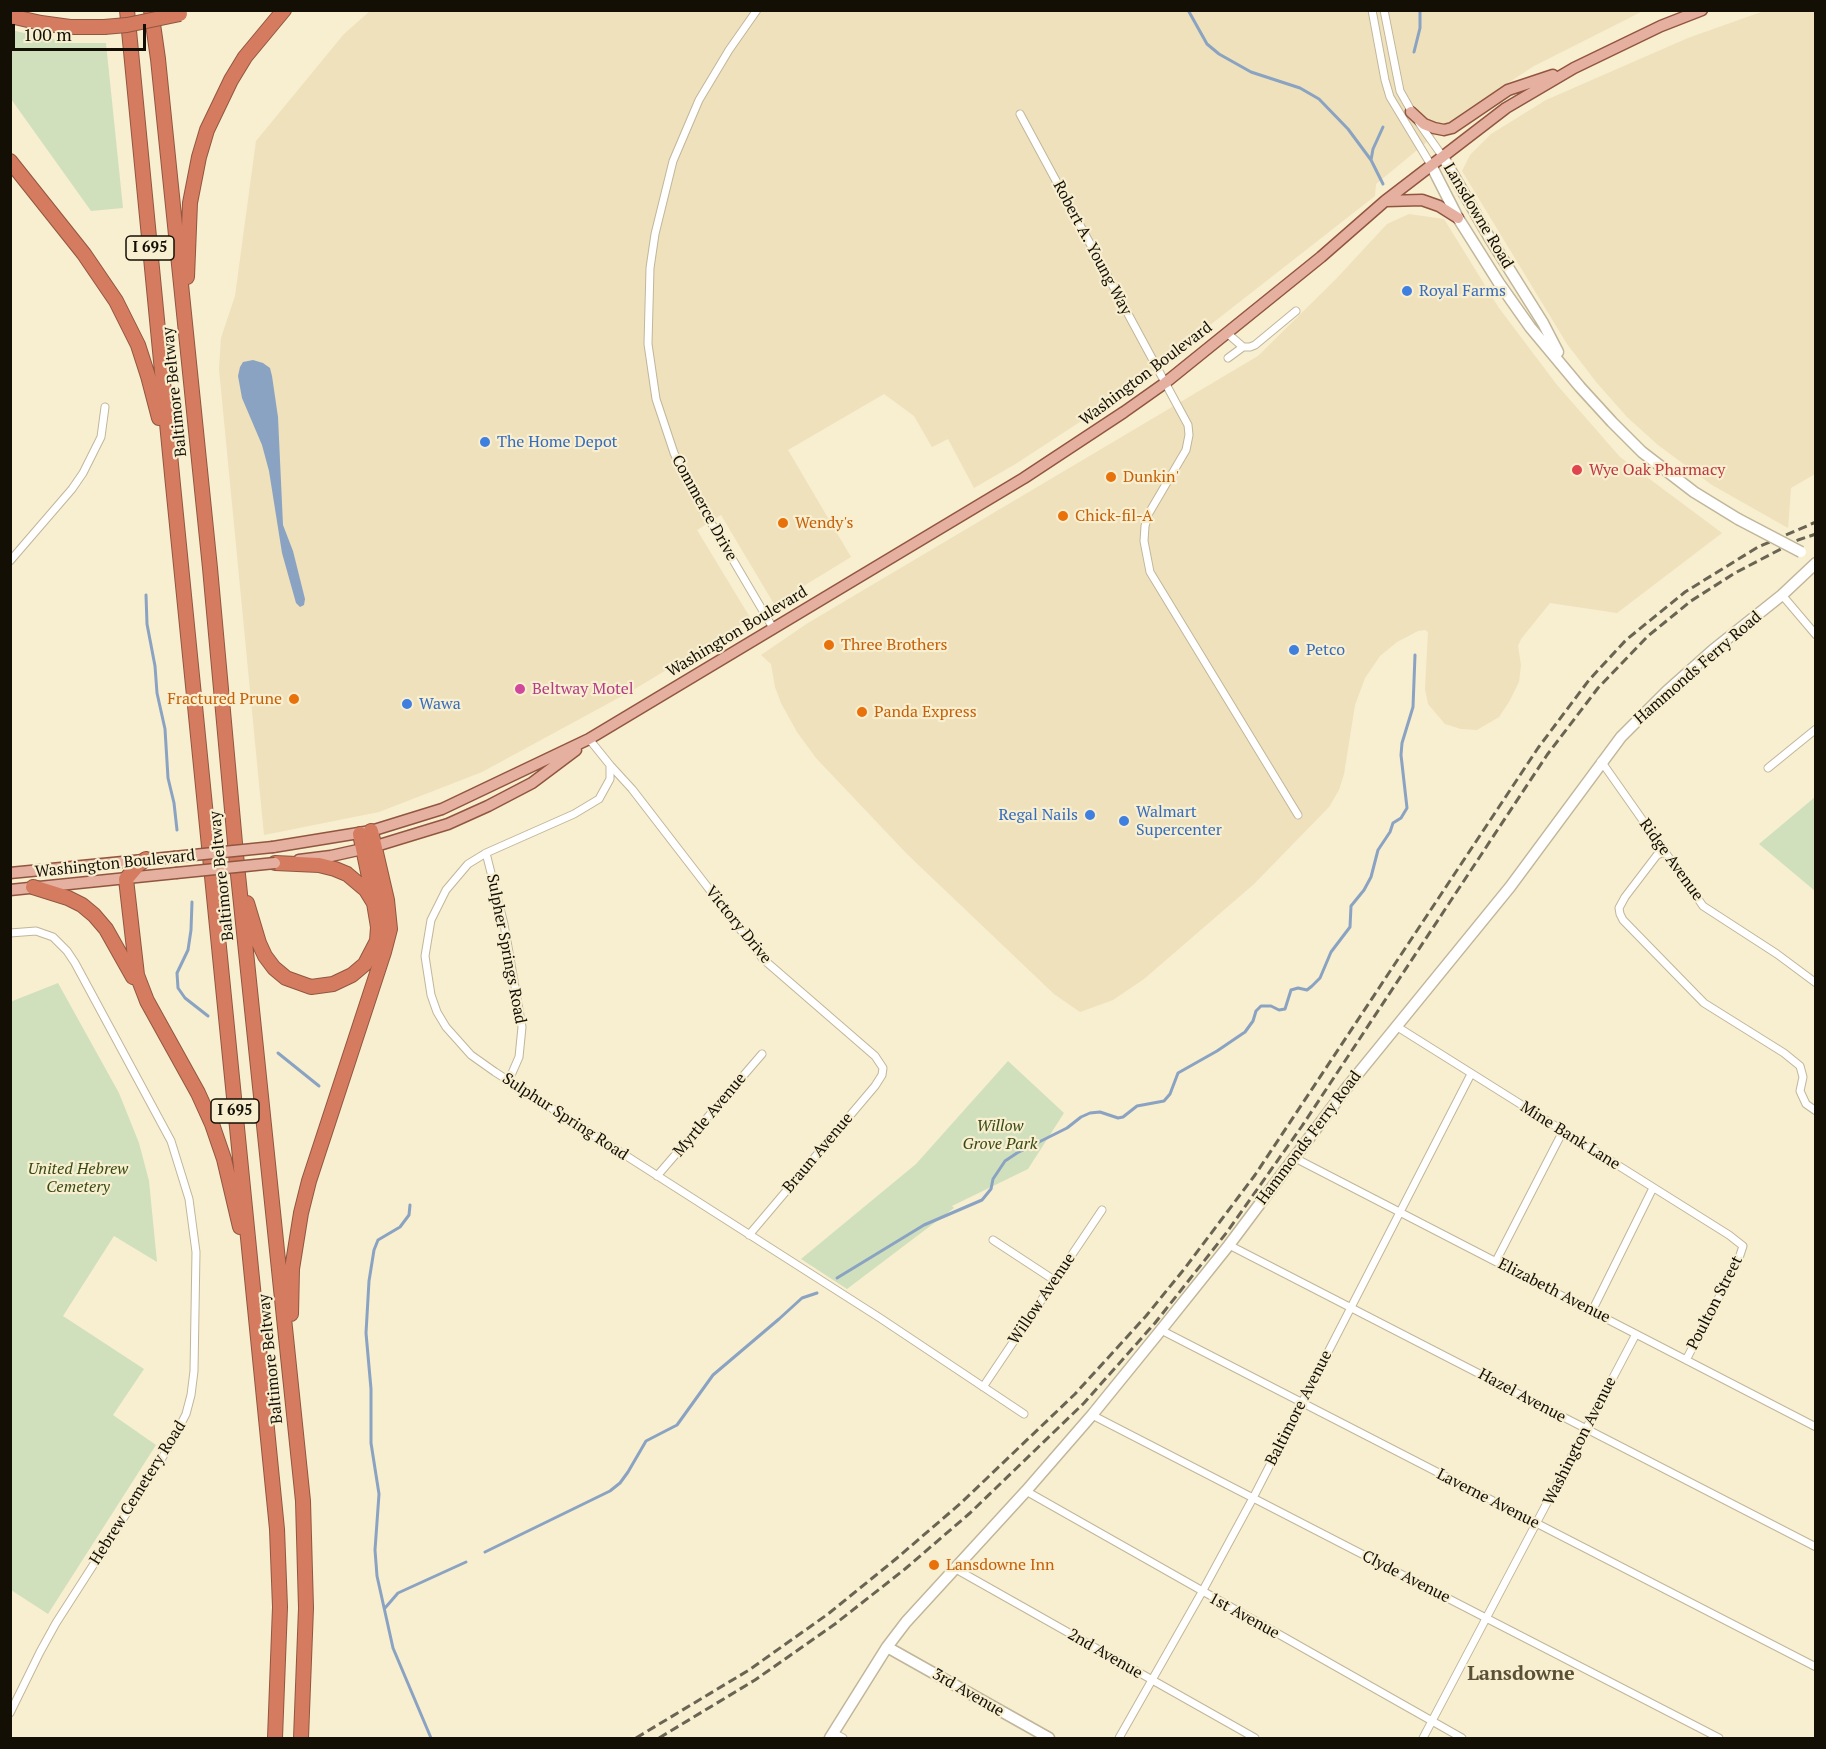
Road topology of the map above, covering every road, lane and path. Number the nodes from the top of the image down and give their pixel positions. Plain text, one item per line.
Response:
1 (128, 10) edge
2 (151, 10) edge
3 (284, 10) edge
4 (758, 10) edge
5 (1372, 10) edge
6 (1384, 10) edge
7 (1702, 10) edge
8 (186, 12) edge
9 (10, 16) edge
10 (1574, 68) junction
11 (1411, 112) junction
12 (1020, 114) dead end
13 (10, 148) edge
14 (1443, 157) junction
15 (10, 161) edge
16 (1431, 165) junction
17 (1385, 201) junction
18 (1458, 218) junction
19 (84, 254) junction
20 (1296, 311) dead end
21 (185, 333) junction
22 (1227, 333) junction
23 (1243, 347) junction
24 (1228, 358) dead end
25 (1566, 368) junction
26 (1164, 383) junction
27 (105, 407) dead end
28 (173, 485) junction
29 (10, 561) edge
30 (1815, 561) edge
31 (1782, 595) junction
32 (773, 628) junction
33 (1815, 635) edge
34 (1815, 729) edge
35 (590, 739) junction
36 (1601, 761) junction
37 (610, 765) junction
38 (1768, 768) dead end
39 (1298, 815) dead end
40 (366, 833) junction
41 (369, 848) junction
42 (1664, 852) junction
43 (486, 853) junction
44 (146, 859) junction
45 (275, 863) junction
46 (237, 865) junction
47 (10, 873) edge
48 (126, 879) junction
49 (33, 887) junction
50 (10, 890) edge
51 (374, 903) junction
52 (10, 933) edge
53 (1815, 983) edge
54 (147, 1002) junction
55 (1396, 1026) junction
56 (762, 1054) dead end
57 (883, 1068) joint
58 (1472, 1074) junction
59 (509, 1080) junction
60 (1815, 1111) edge
61 (1563, 1131) junction
62 (1293, 1157) junction
63 (657, 1176) junction
64 (1653, 1188) junction
65 (1102, 1210) dead end
66 (1401, 1212) junction
67 (749, 1235) junction
68 (993, 1240) dead end
69 (1229, 1245) junction
70 (1743, 1246) joint
71 (1496, 1261) junction
72 (1054, 1280) junction
73 (1352, 1307) junction
74 (256, 1309) junction
75 (1592, 1311) junction
76 (1161, 1330) junction
77 (1636, 1334) junction
78 (1686, 1360) junction
79 (290, 1385) junction
80 (983, 1387) junction
81 (1302, 1403) junction
82 (1024, 1414) dead end
83 (1092, 1415) junction
84 (1815, 1426) edge
85 (1586, 1429) junction
86 (1026, 1491) junction
87 (1253, 1498) junction
88 (1537, 1524) junction
89 (1815, 1548) edge
90 (954, 1568) junction
91 (1202, 1592) junction
92 (1487, 1618) junction
93 (887, 1647) junction
94 (1815, 1667) edge
95 (1152, 1680) junction
96 (10, 1713) edge
97 (1432, 1722) junction
98 (835, 1737) edge
99 (275, 1738) edge
100 (301, 1738) edge
101 (1049, 1738) edge
102 (1119, 1738) edge
103 (1255, 1738) edge
104 (1423, 1738) edge
105 (1462, 1738) edge
106 (1719, 1738) edge

1 - 28 highway, Baltimore Beltway / I 695
2 - 21 highway, Baltimore Beltway / I 695
3 - 21 highway
4 - 32 street, Commerce Drive
5 - 16 street
6 - 11 street
7 - 10 main road, Washington Boulevard
8 - 9 highway, bridge
10 - 11 main road
10 - 14 main road, Washington Boulevard
11 - 14 street
12 - 26 street, Robert A. Young Way
13 - 19 highway
14 - 16 main road, Washington Boulevard
14 - 25 street, Lansdowne Road
15 - 19 highway
16 - 17 main road, Washington Boulevard
16 - 18 street, Lansdowne Road
17 - 18 main road
17 - 22 main road, Washington Boulevard
18 - 25 street, Lansdowne Road
19 - 28 highway
20 - 23 street
21 - 46 highway, Baltimore Beltway / I 695
22 - 23 street
22 - 26 main road, Washington Boulevard
23 - 24 street
25 - 30 street, Lansdowne Road, bridge
26 - 32 main road, Washington Boulevard
26 - 39 street, Robert A. Young Way
27 - 29 street
28 - 74 highway, Baltimore Beltway / I 695
30 - 31 street, Hammonds Ferry Road
31 - 33 street
31 - 36 street, Hammonds Ferry Road
32 - 35 main road, Washington Boulevard
34 - 38 street
35 - 37 street
35 - 40 main road, Washington Boulevard
35 - 41 main road, Washington Boulevard
36 - 42 street, Ridge Avenue
36 - 55 street, Hammonds Ferry Road
37 - 43 street, Sulphur Spring Road
37 - 57 street, Victory Drive
40 - 41 highway
40 - 44 main road, Washington Boulevard, bridge
41 - 45 main road, Washington Boulevard
41 - 51 highway
41 - 79 highway
42 - 53 street, Ridge Avenue
42 - 60 street
43 - 59 street, Sulpher Springs Road
43 - 59 street, Sulphur Spring Road
44 - 47 main road, Washington Boulevard
44 - 48 highway
45 - 48 main road, Washington Boulevard, bridge
45 - 51 highway
46 - 51 highway
46 - 79 highway, Baltimore Beltway / I 695
48 - 49 main road, Washington Boulevard
48 - 54 highway
49 - 50 main road, Washington Boulevard
49 - 54 highway
52 - 96 street, Hebrew Cemetery Road
54 - 74 highway
55 - 58 street, Mine Bank Lane
55 - 62 street, Hammonds Ferry Road
56 - 63 street, Myrtle Avenue
57 - 67 street, Braun Avenue
58 - 61 street, Mine Bank Lane
58 - 66 street, Baltimore Avenue
59 - 63 street, Sulphur Spring Road
61 - 64 street, Mine Bank Lane
61 - 71 street
62 - 66 street, Elizabeth Avenue
62 - 69 street, Hammonds Ferry Road
63 - 67 street, Sulphur Spring Road
64 - 70 street, Mine Bank Lane
64 - 75 street
65 - 72 street, Willow Avenue
66 - 71 street, Elizabeth Avenue
66 - 73 street, Baltimore Avenue
67 - 80 street, Sulphur Spring Road
68 - 72 street
69 - 73 street, Hazel Avenue
69 - 76 street, Hammonds Ferry Road
70 - 78 street, Poulton Street
71 - 75 street, Elizabeth Avenue
72 - 80 street, Willow Avenue
73 - 81 street, Baltimore Avenue
73 - 85 street, Hazel Avenue
74 - 99 highway, Baltimore Beltway / I 695
75 - 77 street, Elizabeth Avenue
76 - 81 street, Laverne Avenue
76 - 83 street, Hammonds Ferry Road
77 - 78 street, Elizabeth Avenue
77 - 85 street, Washington Avenue
78 - 84 street, Elizabeth Avenue
79 - 100 highway, Baltimore Beltway / I 695
80 - 82 street, Sulphur Spring Road
81 - 87 street, Baltimore Avenue
81 - 88 street, Laverne Avenue
83 - 86 street, Hammonds Ferry Road
83 - 87 street, Clyde Avenue
85 - 88 street, Washington Avenue
85 - 89 street, Hazel Avenue
86 - 90 street, Hammonds Ferry Road
86 - 91 street, 1st Avenue
87 - 91 street, Baltimore Avenue
87 - 92 street, Clyde Avenue
88 - 92 street, Washington Avenue
88 - 94 street, Laverne Avenue
90 - 93 street, Hammonds Ferry Road
90 - 95 street, 2nd Avenue
91 - 95 street, Baltimore Avenue
91 - 97 street, 1st Avenue
92 - 97 street, Washington Avenue
92 - 106 street, Clyde Avenue
93 - 98 street, Hammonds Ferry Road
93 - 101 street, 3rd Avenue
95 - 102 street, Baltimore Avenue
95 - 103 street, 2nd Avenue
97 - 104 street, Washington Avenue
97 - 105 street, 1st Avenue

